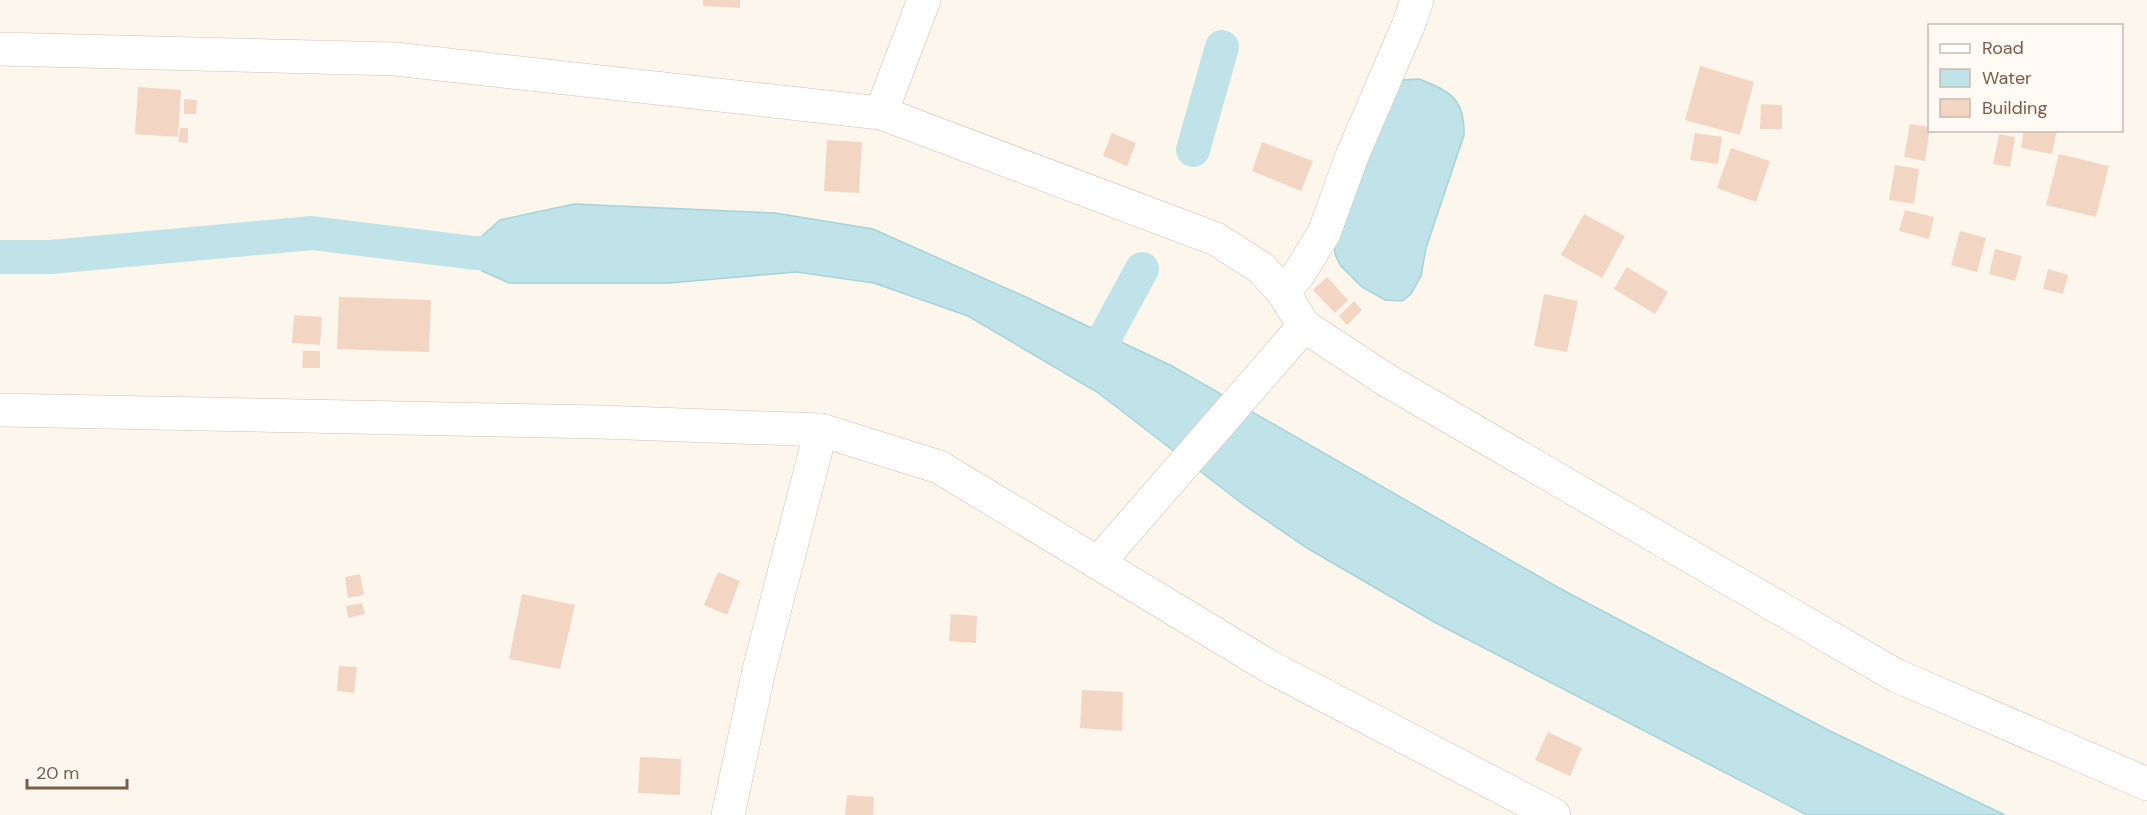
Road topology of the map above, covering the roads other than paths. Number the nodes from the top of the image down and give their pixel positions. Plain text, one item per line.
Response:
1 (924, 0) edge
2 (1417, 0) edge
3 (0, 49) edge
4 (881, 113) junction
5 (1283, 292) junction
6 (1304, 326) junction
7 (0, 410) edge
8 (821, 430) junction
9 (1098, 563) junction
10 (2147, 783) edge
11 (728, 815) edge
12 (1554, 815) edge

1 - 4 street
2 - 5 street
3 - 4 street
4 - 5 street
5 - 6 street
6 - 9 street
6 - 10 street
7 - 8 street
8 - 9 street
8 - 11 street
9 - 12 street

